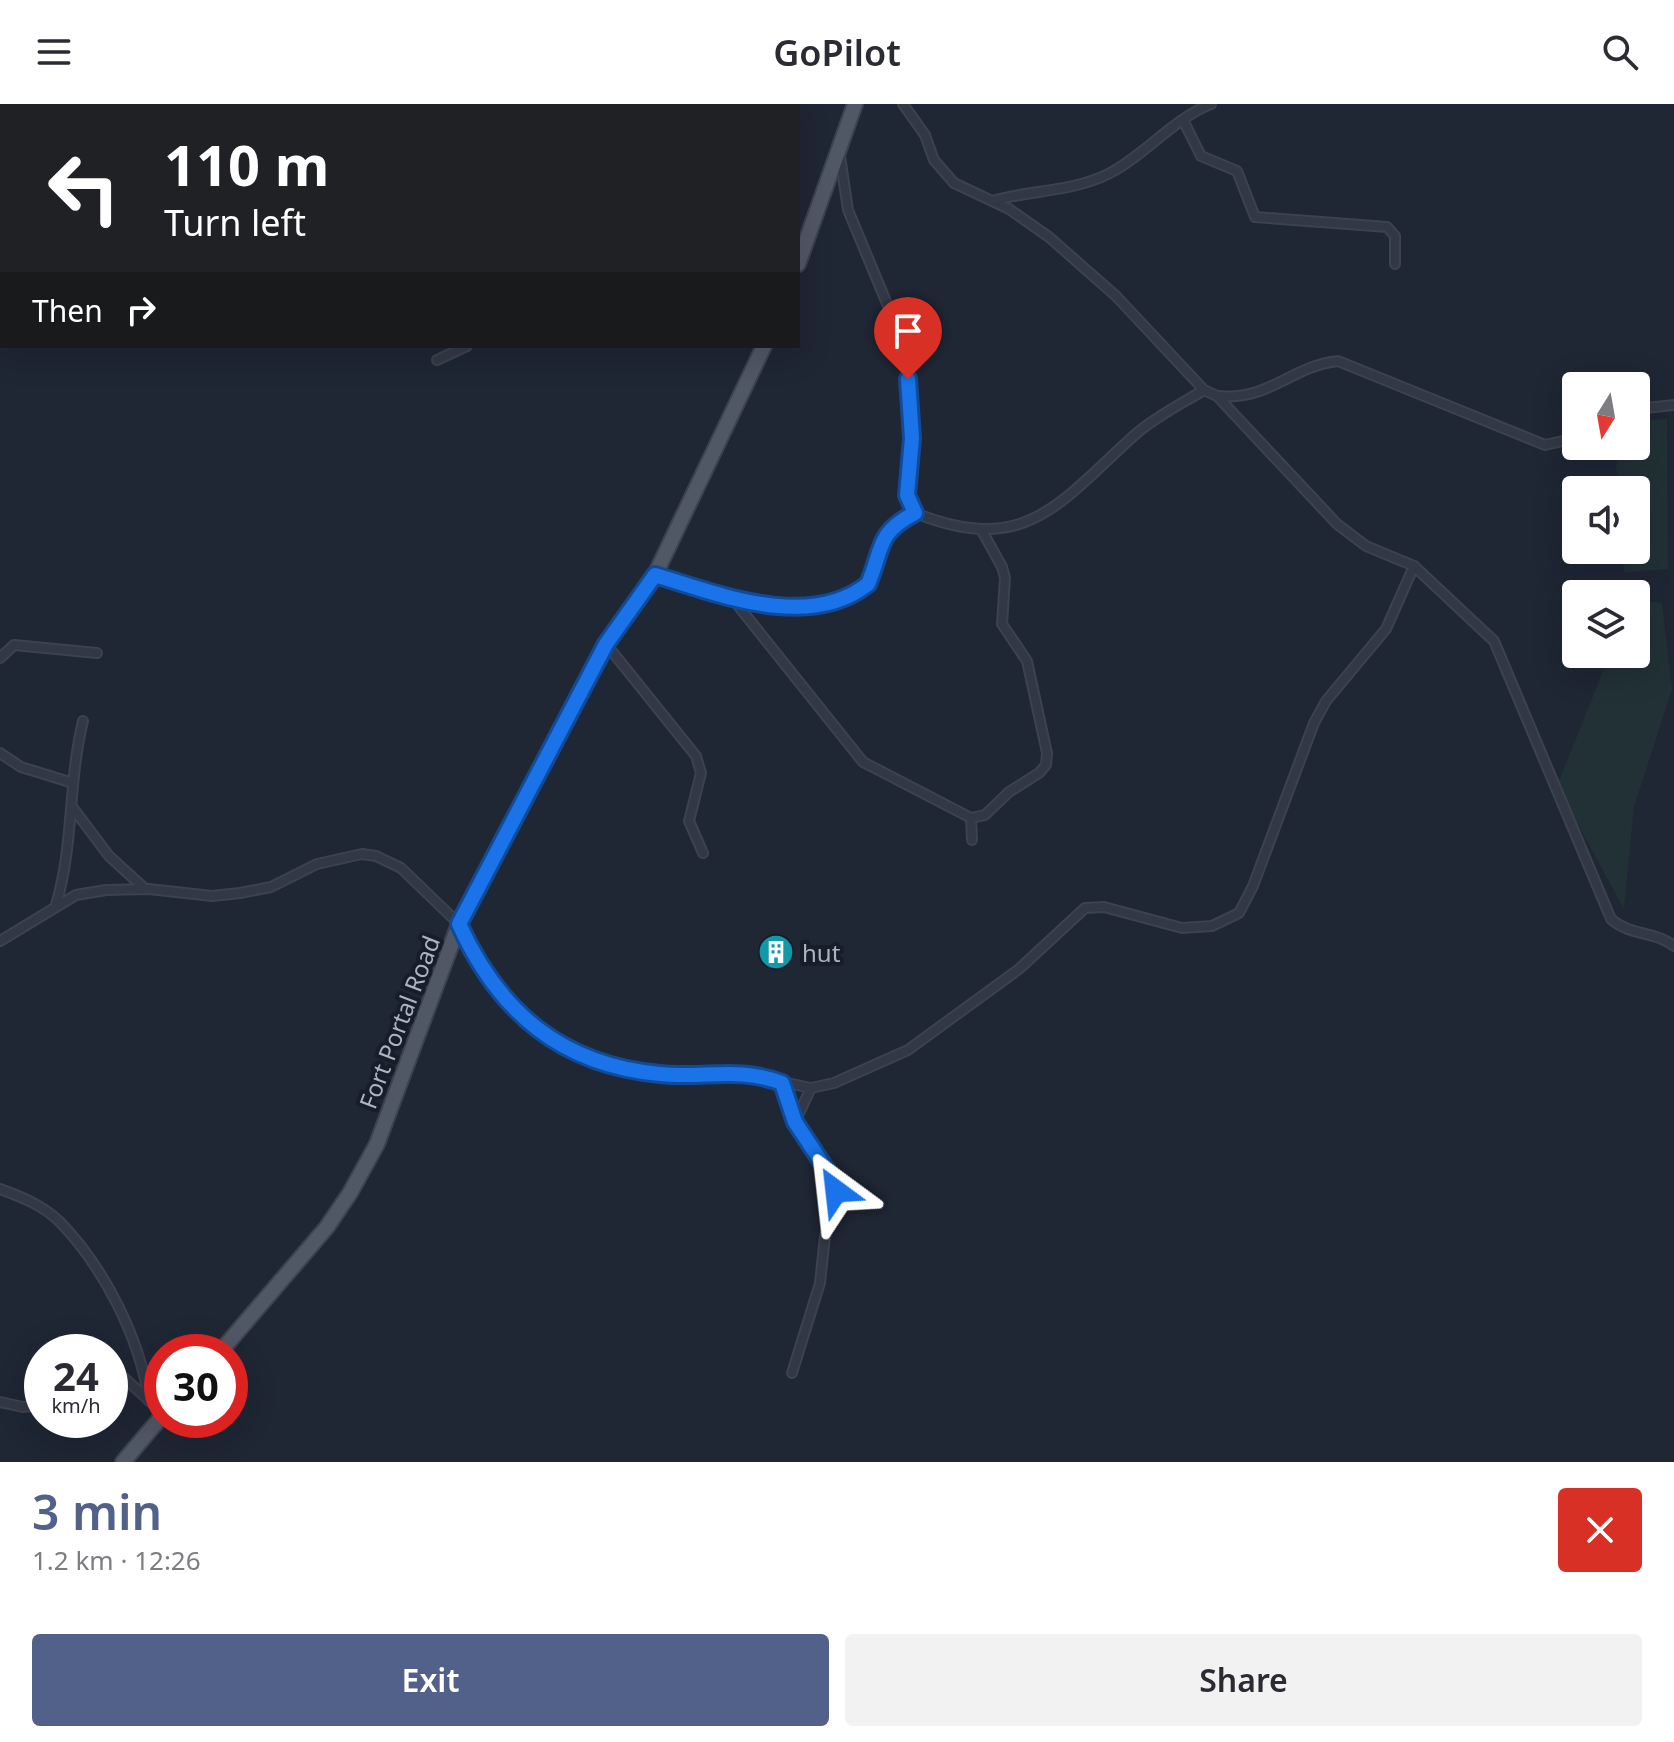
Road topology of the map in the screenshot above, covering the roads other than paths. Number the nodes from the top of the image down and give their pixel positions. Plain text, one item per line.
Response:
1 (855, 104) edge
2 (903, 104) edge
3 (1211, 104) edge
4 (1184, 122) junction
5 (840, 147) junction
6 (991, 201) junction
7 (800, 257) edge
8 (1395, 264) dead end
9 (463, 348) edge
10 (763, 348) edge
11 (437, 360) dead end
12 (1204, 390) junction
13 (1217, 396) junction
14 (1674, 405) edge
15 (1650, 408) edge
16 (1562, 441) edge
17 (915, 513) junction
18 (981, 529) junction
19 (999, 529) junction
20 (992, 543) junction
21 (1414, 566) junction
22 (655, 575) junction
23 (732, 598) junction
24 (606, 644) junction
25 (97, 653) dead end
26 (0, 658) edge
27 (83, 721) dead end
28 (0, 753) edge
29 (73, 783) junction
30 (73, 808) junction
31 (971, 818) junction
32 (972, 840) dead end
33 (703, 853) dead end
34 (149, 889) junction
35 (56, 905) junction
36 (459, 924) junction
37 (0, 941) edge
38 (1674, 946) edge
39 (782, 1083) junction
40 (811, 1088) junction
41 (795, 1122) junction
42 (0, 1189) edge
43 (235, 1334) edge
44 (144, 1365) edge
45 (792, 1373) dead end
46 (128, 1382) edge
47 (144, 1396) edge
48 (0, 1402) edge
49 (24, 1407) edge
50 (144, 1436) edge
51 (123, 1462) edge

1 - 5 main road
2 - 6 street
3 - 4 street
4 - 6 street
4 - 8 street
5 - 7 main road
5 - 17 street
6 - 12 street
9 - 11 street
10 - 22 main road, Fort Portal Road
12 - 13 street
12 - 19 street
13 - 16 street
13 - 21 street
14 - 15 street
17 - 18 street
17 - 23 street
18 - 19 street
18 - 20 street
19 - 20 street
20 - 31 street
21 - 38 street
21 - 40 street
22 - 23 street
22 - 24 main road, Fort Portal Road
23 - 31 street
24 - 33 street
24 - 36 main road, Fort Portal Road
25 - 26 street
27 - 29 street
28 - 29 street
29 - 30 street
30 - 34 street
30 - 35 street
31 - 32 street
34 - 35 street
34 - 36 street
35 - 37 street
36 - 39 street
36 - 43 main road, Fort Portal Road
39 - 40 street
39 - 41 street
40 - 41 street
41 - 45 street
42 - 44 street
46 - 47 street
48 - 49 street
50 - 51 main road

